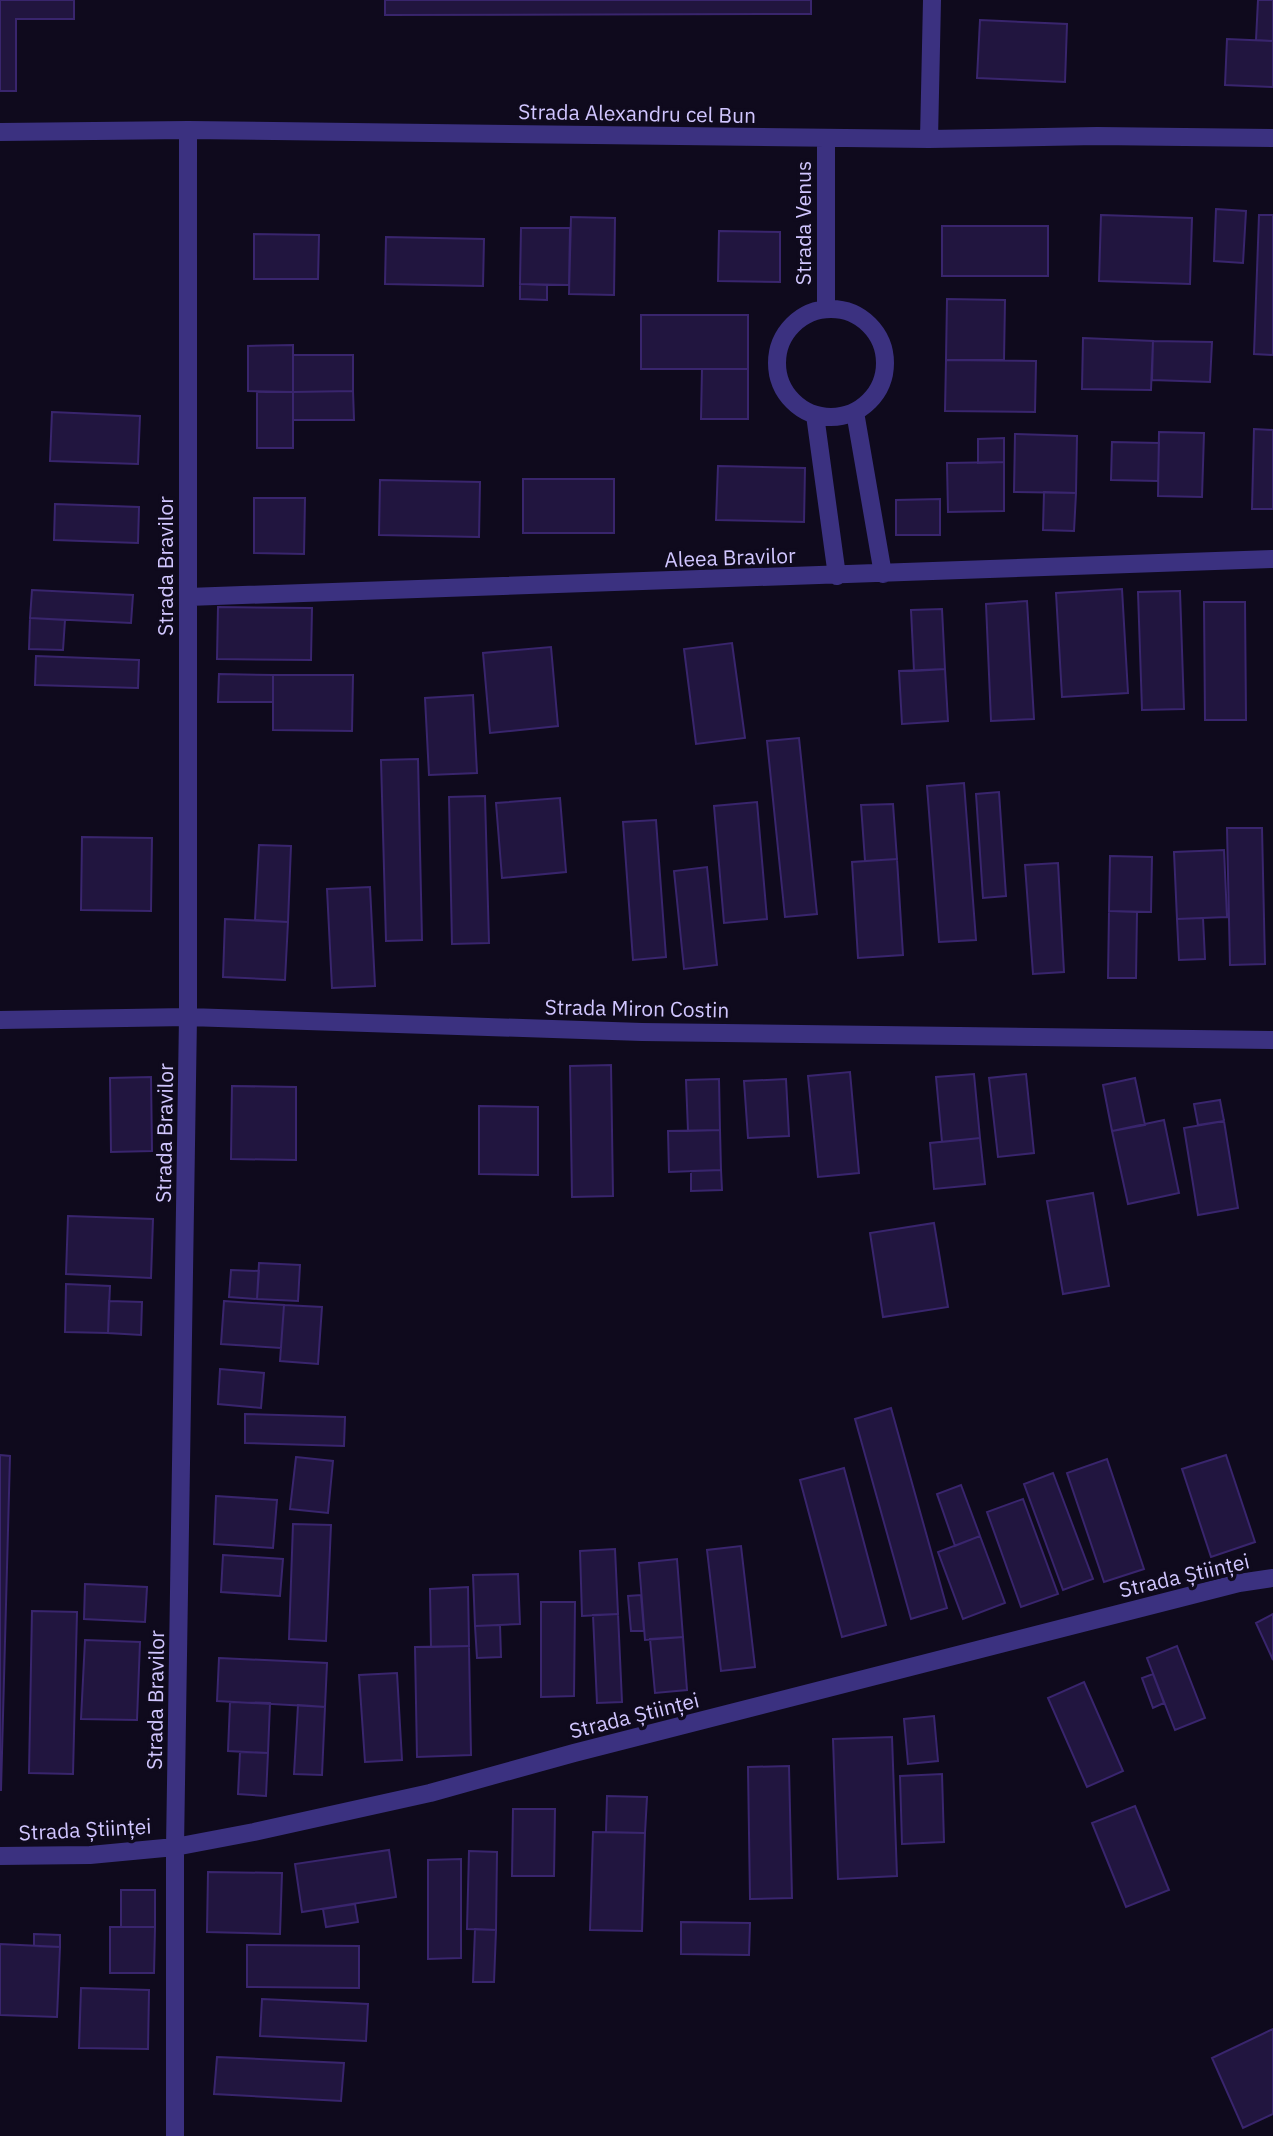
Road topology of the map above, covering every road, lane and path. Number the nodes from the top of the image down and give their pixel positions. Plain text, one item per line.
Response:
1 (932, 0) edge
2 (188, 130) junction
3 (0, 132) edge
4 (826, 138) junction
5 (1273, 138) edge
6 (929, 139) junction
7 (826, 309) junction
8 (855, 412) junction
9 (815, 415) junction
10 (1273, 559) edge
11 (883, 574) junction
12 (837, 576) junction
13 (188, 597) junction
14 (188, 1017) junction
15 (0, 1020) edge
16 (1273, 1040) edge
17 (1273, 1578) edge
18 (175, 1847) junction
19 (0, 1856) edge
20 (175, 2136) edge

1 - 6 street
2 - 3 street, Strada Alexandru cel Bun
2 - 4 street, Strada Alexandru cel Bun
2 - 13 street, Strada Bravilor
4 - 6 street, Strada Alexandru cel Bun
4 - 7 street, Strada Venus
5 - 6 street, Strada Alexandru cel Bun
7 - 8 street, Strada Venus
7 - 9 street, Strada Venus
8 - 9 street
8 - 11 street
9 - 12 street
10 - 11 street, Aleea Bravilor
11 - 12 street, Aleea Bravilor
12 - 13 street, Aleea Bravilor
13 - 14 street, Strada Bravilor
14 - 15 street, Strada Miron Costin
14 - 16 street, Strada Miron Costin
14 - 18 street, Strada Bravilor
17 - 18 street, Strada Științei
18 - 19 street, Strada Științei
18 - 20 street, Strada Bravilor

